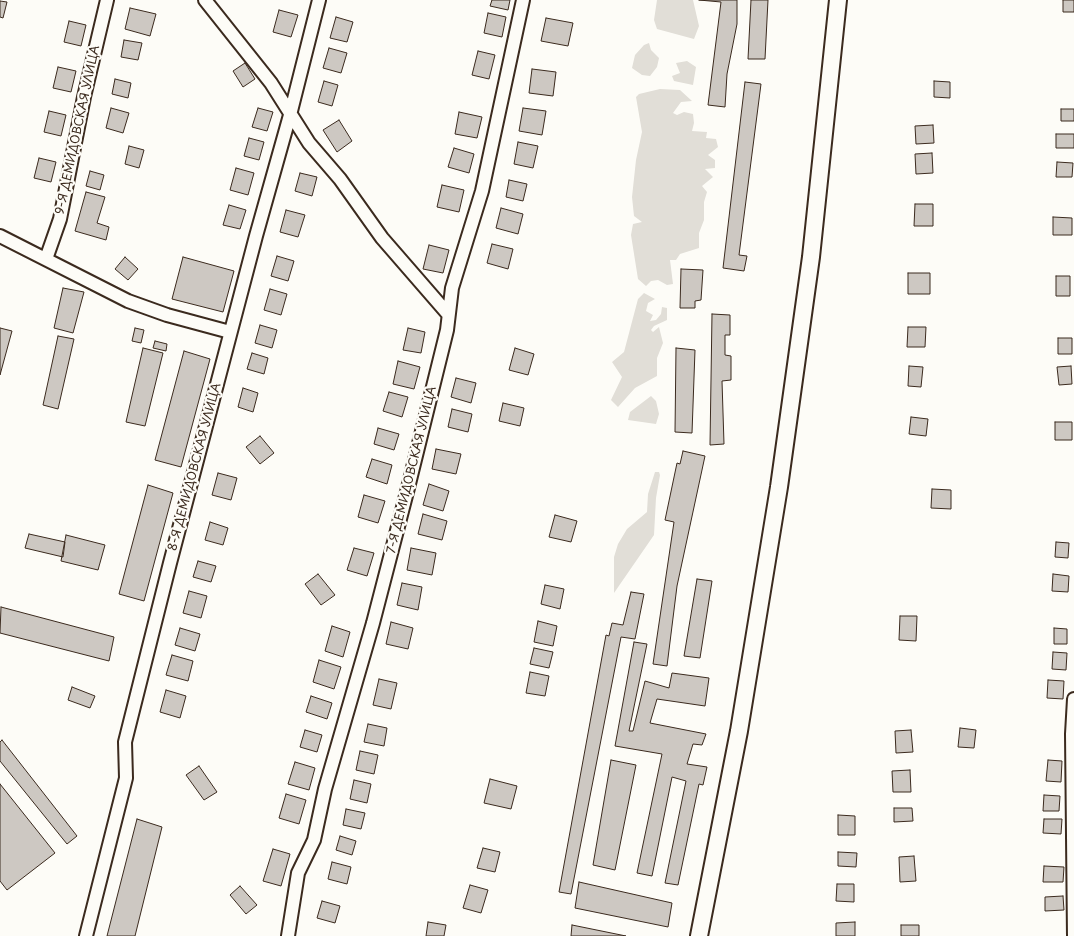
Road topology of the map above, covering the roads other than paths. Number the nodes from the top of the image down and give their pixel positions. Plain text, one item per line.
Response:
1 (107, 0) edge
2 (205, 0) edge
3 (319, 0) edge
4 (523, 0) edge
5 (838, 0) edge
6 (290, 115) junction
7 (0, 236) edge
8 (46, 259) junction
9 (448, 314) junction
10 (230, 332) junction
11 (1074, 699) edge
12 (86, 936) edge
13 (288, 936) edge
14 (699, 936) edge
15 (1074, 936) edge

1 - 8 street, 9-Я ДЕМИДОВСКАЯ УЛИЦА
2 - 6 street
3 - 6 street, 8-Я ДЕМИДОВСКАЯ УЛИЦА
4 - 9 street, 7-Я ДЕМИДОВСКАЯ УЛИЦА
5 - 14 main road
6 - 9 street
6 - 10 street, 8-Я ДЕМИДОВСКАЯ УЛИЦА
7 - 8 street
8 - 10 street
9 - 13 street, 7-Я ДЕМИДОВСКАЯ УЛИЦА
10 - 12 street, 8-Я ДЕМИДОВСКАЯ УЛИЦА
11 - 15 street

